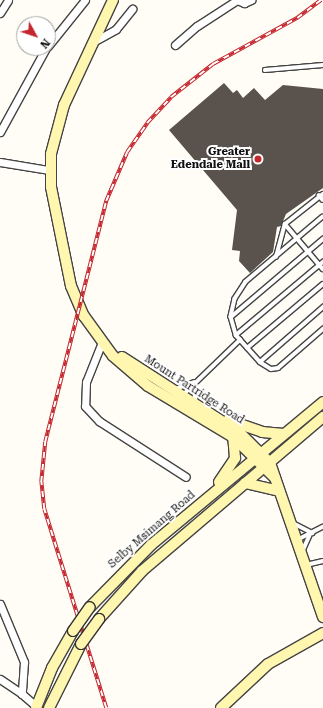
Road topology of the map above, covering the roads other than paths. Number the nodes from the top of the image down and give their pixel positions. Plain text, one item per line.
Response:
1 (8, 0) edge
2 (85, 0) edge
3 (113, 0) edge
4 (237, 0) edge
5 (250, 0) edge
6 (132, 9) dead end
7 (0, 13) edge
8 (56, 36) edge
9 (92, 42) junction
10 (176, 45) dead end
11 (42, 56) edge
12 (323, 65) edge
13 (265, 70) dead end
14 (0, 132) edge
15 (0, 162) edge
16 (50, 170) junction
17 (321, 195) edge
18 (323, 200) edge
19 (323, 217) edge
20 (285, 224) junction
21 (297, 239) junction
22 (323, 239) edge
23 (308, 252) junction
24 (276, 257) junction
25 (323, 262) edge
26 (319, 265) junction
27 (323, 270) edge
28 (323, 284) edge
29 (323, 307) edge
30 (231, 317) junction
31 (323, 329) edge
32 (236, 335) junction
33 (240, 340) junction
34 (105, 345) junction
35 (247, 348) junction
36 (260, 362) junction
37 (195, 382) junction
38 (171, 391) junction
39 (180, 401) junction
40 (323, 402) edge
41 (204, 410) junction
42 (323, 417) edge
43 (284, 434) junction
44 (233, 437) junction
45 (258, 456) junction
46 (266, 466) junction
47 (186, 477) dead end
48 (245, 483) junction
49 (279, 491) junction
50 (205, 499) junction
51 (289, 520) junction
52 (323, 527) edge
53 (311, 534) junction
54 (296, 540) junction
55 (302, 556) junction
56 (323, 560) edge
57 (305, 566) junction
58 (0, 604) edge
59 (323, 617) edge
60 (323, 633) edge
61 (0, 679) edge
62 (22, 694) junction
63 (37, 707) edge
64 (49, 708) edge
65 (221, 708) edge

1 - 7 street
2 - 8 street
3 - 9 street, Mount Partridge Road
4 - 5 street
4 - 10 street
6 - 9 street
9 - 16 street, Mount Partridge Road
11 - 14 street
12 - 13 lane
15 - 16 street
16 - 34 street, Mount Partridge Road
17 - 18 lane
17 - 20 lane
19 - 21 lane
20 - 21 lane
20 - 24 lane
21 - 23 lane
21 - 24 lane
22 - 23 lane
23 - 26 lane
23 - 30 lane
24 - 30 lane
25 - 26 lane
26 - 27 lane
26 - 32 lane
28 - 35 lane
29 - 36 lane
30 - 32 lane
31 - 36 lane
32 - 33 lane
33 - 35 lane
33 - 37 lane
34 - 38 street, Mount Partridge Road
34 - 39 street, Mount Partridge Road
34 - 47 street
35 - 36 lane
37 - 38 lane
37 - 39 lane
37 - 41 lane
38 - 39 street, Mount Partridge Road
39 - 41 street, Mount Partridge Road
39 - 44 street, Mount Partridge Road
40 - 43 street, Selby Msimang Road
41 - 43 street
41 - 45 street, Mount Partridge Road
42 - 46 street
43 - 45 street, Selby Msimang Road
44 - 45 street, Mount Partridge Road
44 - 50 street
45 - 46 street, Mount Partridge Road
45 - 50 street, Selby Msimang Road
46 - 48 street
46 - 49 street, Mount Partridge Road
48 - 49 street
48 - 64 street, bridge
49 - 51 street, Mount Partridge Road
50 - 63 street, Selby Msimang Road, bridge
51 - 53 lane
51 - 54 street, Mount Partridge Road
52 - 53 lane
53 - 54 lane
53 - 55 lane
54 - 55 street, Mount Partridge Road
55 - 57 street, Mount Partridge Road
56 - 57 lane
57 - 59 street, Mount Partridge Road
58 - 62 street
60 - 65 street
61 - 62 street
62 - 63 street

